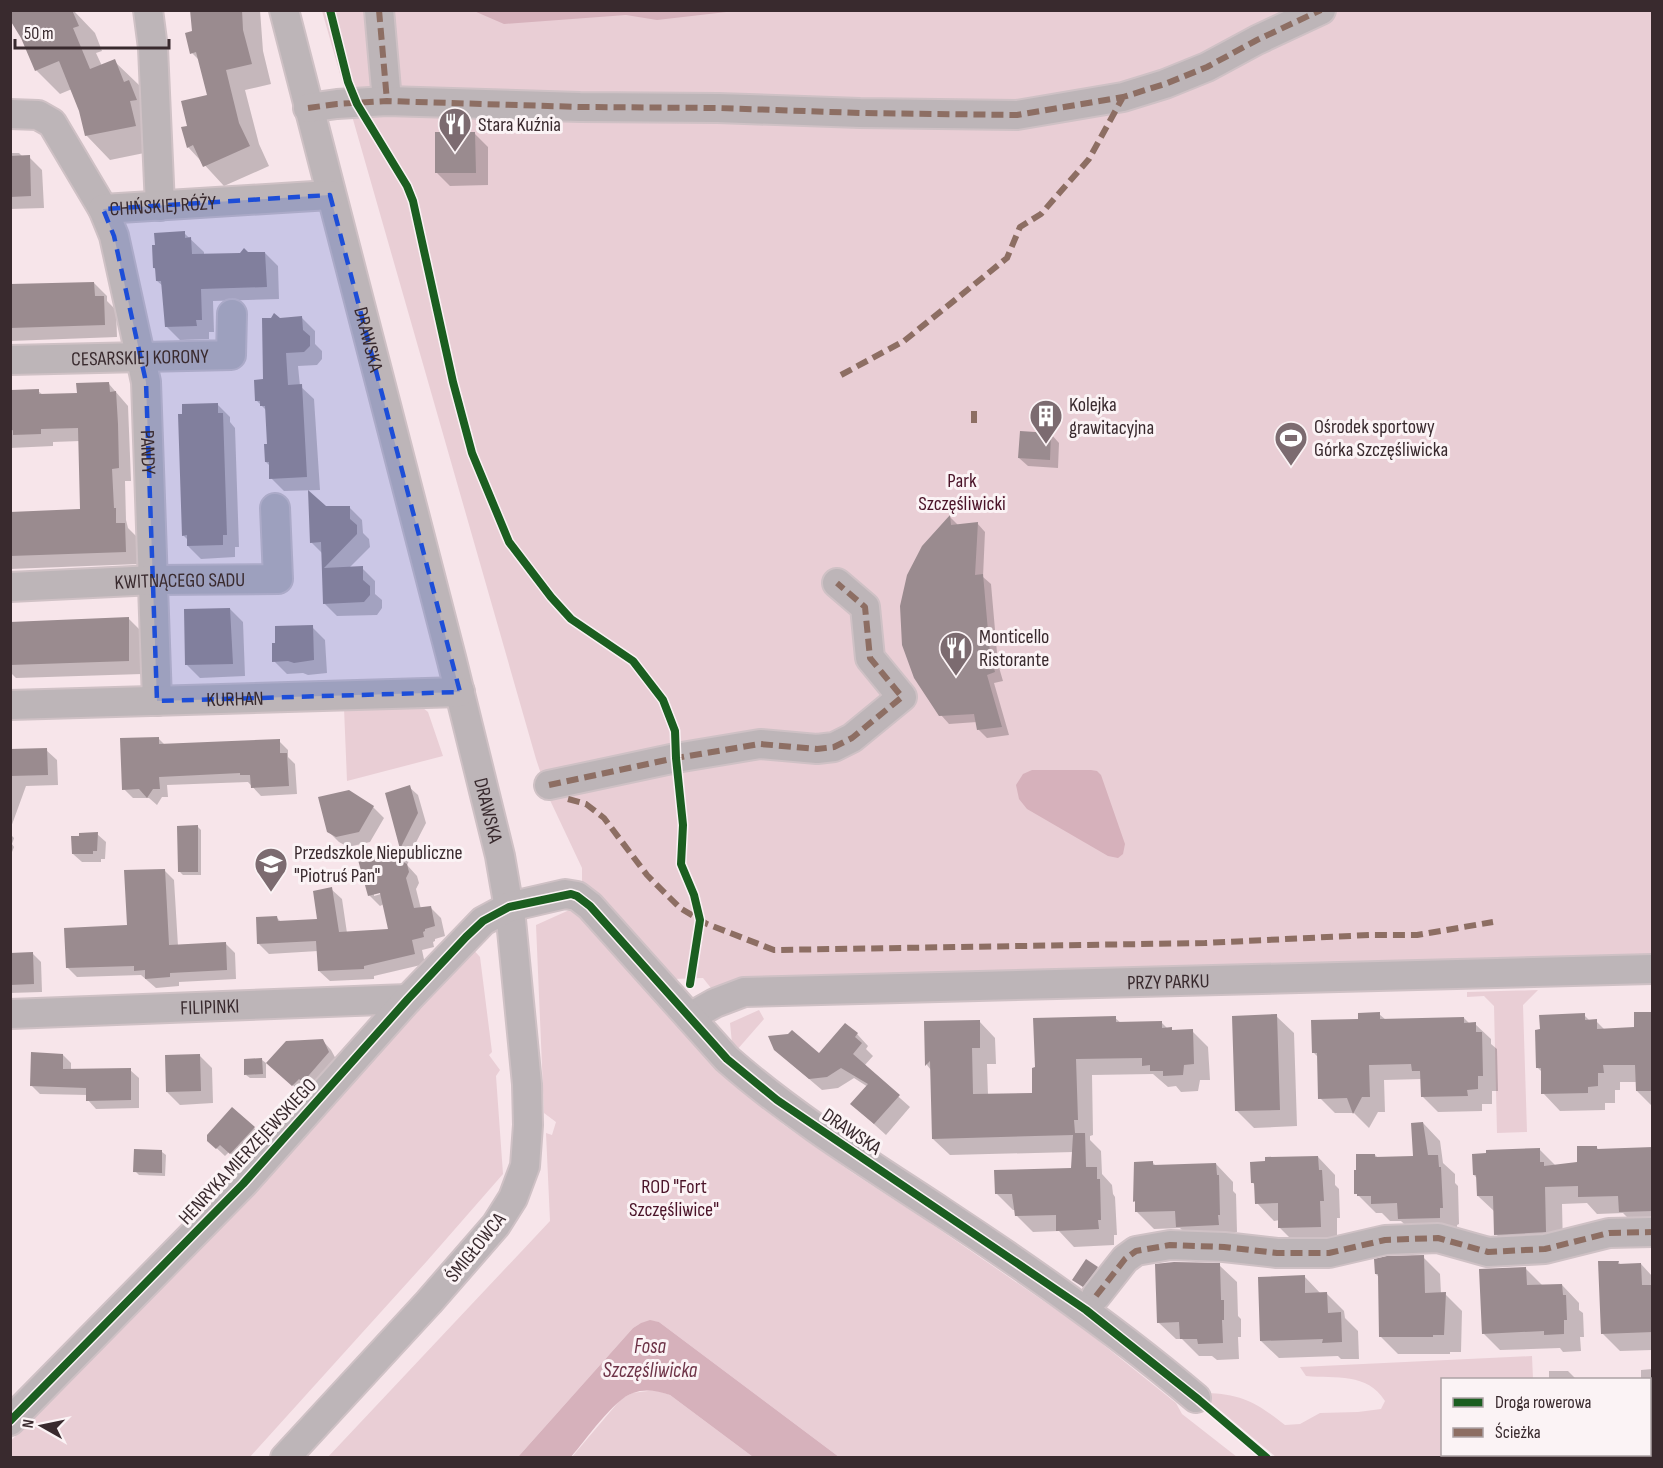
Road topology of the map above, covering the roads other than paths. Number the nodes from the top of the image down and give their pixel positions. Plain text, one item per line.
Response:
1 (148, 10) edge
2 (284, 10) edge
3 (379, 10) edge
4 (1321, 10) edge
5 (387, 101) junction
6 (308, 108) junction
7 (10, 114) edge
8 (330, 195) junction
9 (160, 206) junction
10 (103, 209) junction
11 (232, 314) dead end
12 (141, 357) junction
13 (10, 360) edge
14 (275, 508) dead end
15 (154, 580) junction
16 (837, 583) dead end
17 (10, 587) edge
18 (460, 692) junction
19 (158, 701) junction
20 (10, 705) edge
21 (549, 785) dead end
22 (509, 907) junction
23 (1653, 969) edge
24 (408, 999) junction
25 (10, 1014) edge
26 (690, 1017) junction
27 (1653, 1232) edge
28 (1096, 1296) dead end
29 (1196, 1398) dead end
30 (10, 1422) edge
31 (285, 1458) edge

1 - 9 street
2 - 6 street, DRAWSKA
3 - 5 street
4 - 5 street
5 - 6 street
6 - 8 street, DRAWSKA
7 - 10 street, CHIŃSKIEJ RÓŻY
8 - 9 street, CHIŃSKIEJ RÓŻY
8 - 18 street, DRAWSKA
9 - 10 street, CHIŃSKIEJ RÓŻY
10 - 12 street, PANDY
11 - 12 street, CESARSKIEJ KORONY
12 - 13 street, CESARSKIEJ KORONY
12 - 15 street, PANDY
14 - 15 street, KWITNĄCEGO SADU
15 - 17 street, KWITNĄCEGO SADU
15 - 19 street, PANDY
16 - 21 street
18 - 19 street, KURHAN
18 - 22 street, DRAWSKA
19 - 20 street, KURHAN
22 - 24 street, HENRYKA MIERZEJEWSKIEGO
22 - 26 street, DRAWSKA
22 - 31 street, ŚMIGŁOWCA
23 - 26 street, PRZY PARKU
24 - 25 street, FILIPINKI
24 - 30 street, HENRYKA MIERZEJEWSKIEGO
26 - 29 street, DRAWSKA
27 - 28 street

